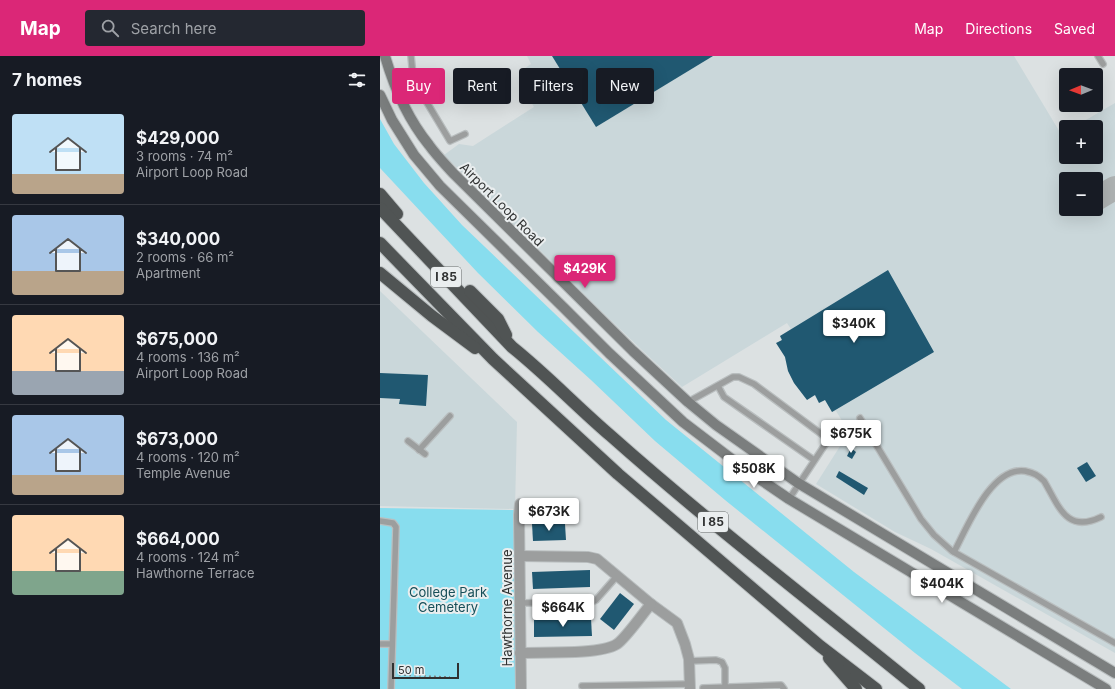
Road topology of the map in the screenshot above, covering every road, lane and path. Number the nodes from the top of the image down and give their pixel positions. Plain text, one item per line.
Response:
1 (385, 56) edge
2 (411, 56) edge
3 (1098, 56) edge
4 (1103, 64) dead end
5 (380, 95) edge
6 (465, 134) dead end
7 (380, 194) edge
8 (380, 208) edge
9 (380, 242) edge
10 (380, 272) edge
11 (512, 347) junction
12 (492, 359) junction
13 (718, 386) junction
14 (688, 402) junction
15 (450, 416) dead end
16 (860, 418) dead end
17 (836, 428) dead end
18 (828, 439) junction
19 (408, 441) dead end
20 (419, 450) junction
21 (425, 454) dead end
22 (814, 460) junction
23 (798, 483) junction
24 (789, 499) junction
25 (520, 504) dead end
26 (1101, 517) dead end
27 (380, 521) edge
28 (954, 552) junction
29 (520, 556) junction
30 (617, 576) junction
31 (520, 603) junction
32 (651, 604) junction
33 (1115, 643) edge
34 (380, 644) edge
35 (392, 644) junction
36 (820, 646) junction
37 (520, 653) junction
38 (689, 661) junction
39 (1115, 673) edge
40 (391, 675) junction
41 (450, 677) dead end
42 (582, 686) dead end
43 (690, 686) edge
44 (725, 687) junction
45 (703, 688) dead end
46 (391, 689) edge
47 (521, 689) edge
48 (784, 689) edge
49 (856, 689) edge
50 (876, 689) edge
51 (919, 689) edge
52 (1106, 689) edge

1 - 14 main road, Airport Loop Road
2 - 6 lane
3 - 4 lane
5 - 24 main road
7 - 11 highway
8 - 11 highway, I 85
9 - 12 highway, I 85
10 - 12 highway
11 - 51 highway, I 85
12 - 36 highway, I 85
13 - 14 lane
13 - 18 lane
13 - 22 lane
14 - 23 main road, Airport Loop Road
15 - 20 lane
16 - 28 lane
17 - 18 lane
18 - 22 lane
19 - 20 lane
20 - 21 lane
22 - 23 lane
23 - 24 lane
23 - 39 main road, Airport Loop Road
24 - 52 main road
25 - 29 street, Hawthorne Avenue
26 - 28 lane
27 - 35 lane
28 - 33 lane
29 - 30 street
29 - 31 street, Hawthorne Avenue
30 - 31 lane
30 - 32 street
31 - 37 street, Hawthorne Avenue
32 - 37 street
32 - 38 street
34 - 35 lane
35 - 40 lane
36 - 49 highway
36 - 50 highway, I 85
37 - 47 street, Hawthorne Avenue
38 - 43 street
38 - 44 lane
40 - 41 path
40 - 46 lane
42 - 43 lane
44 - 45 lane
44 - 48 lane

